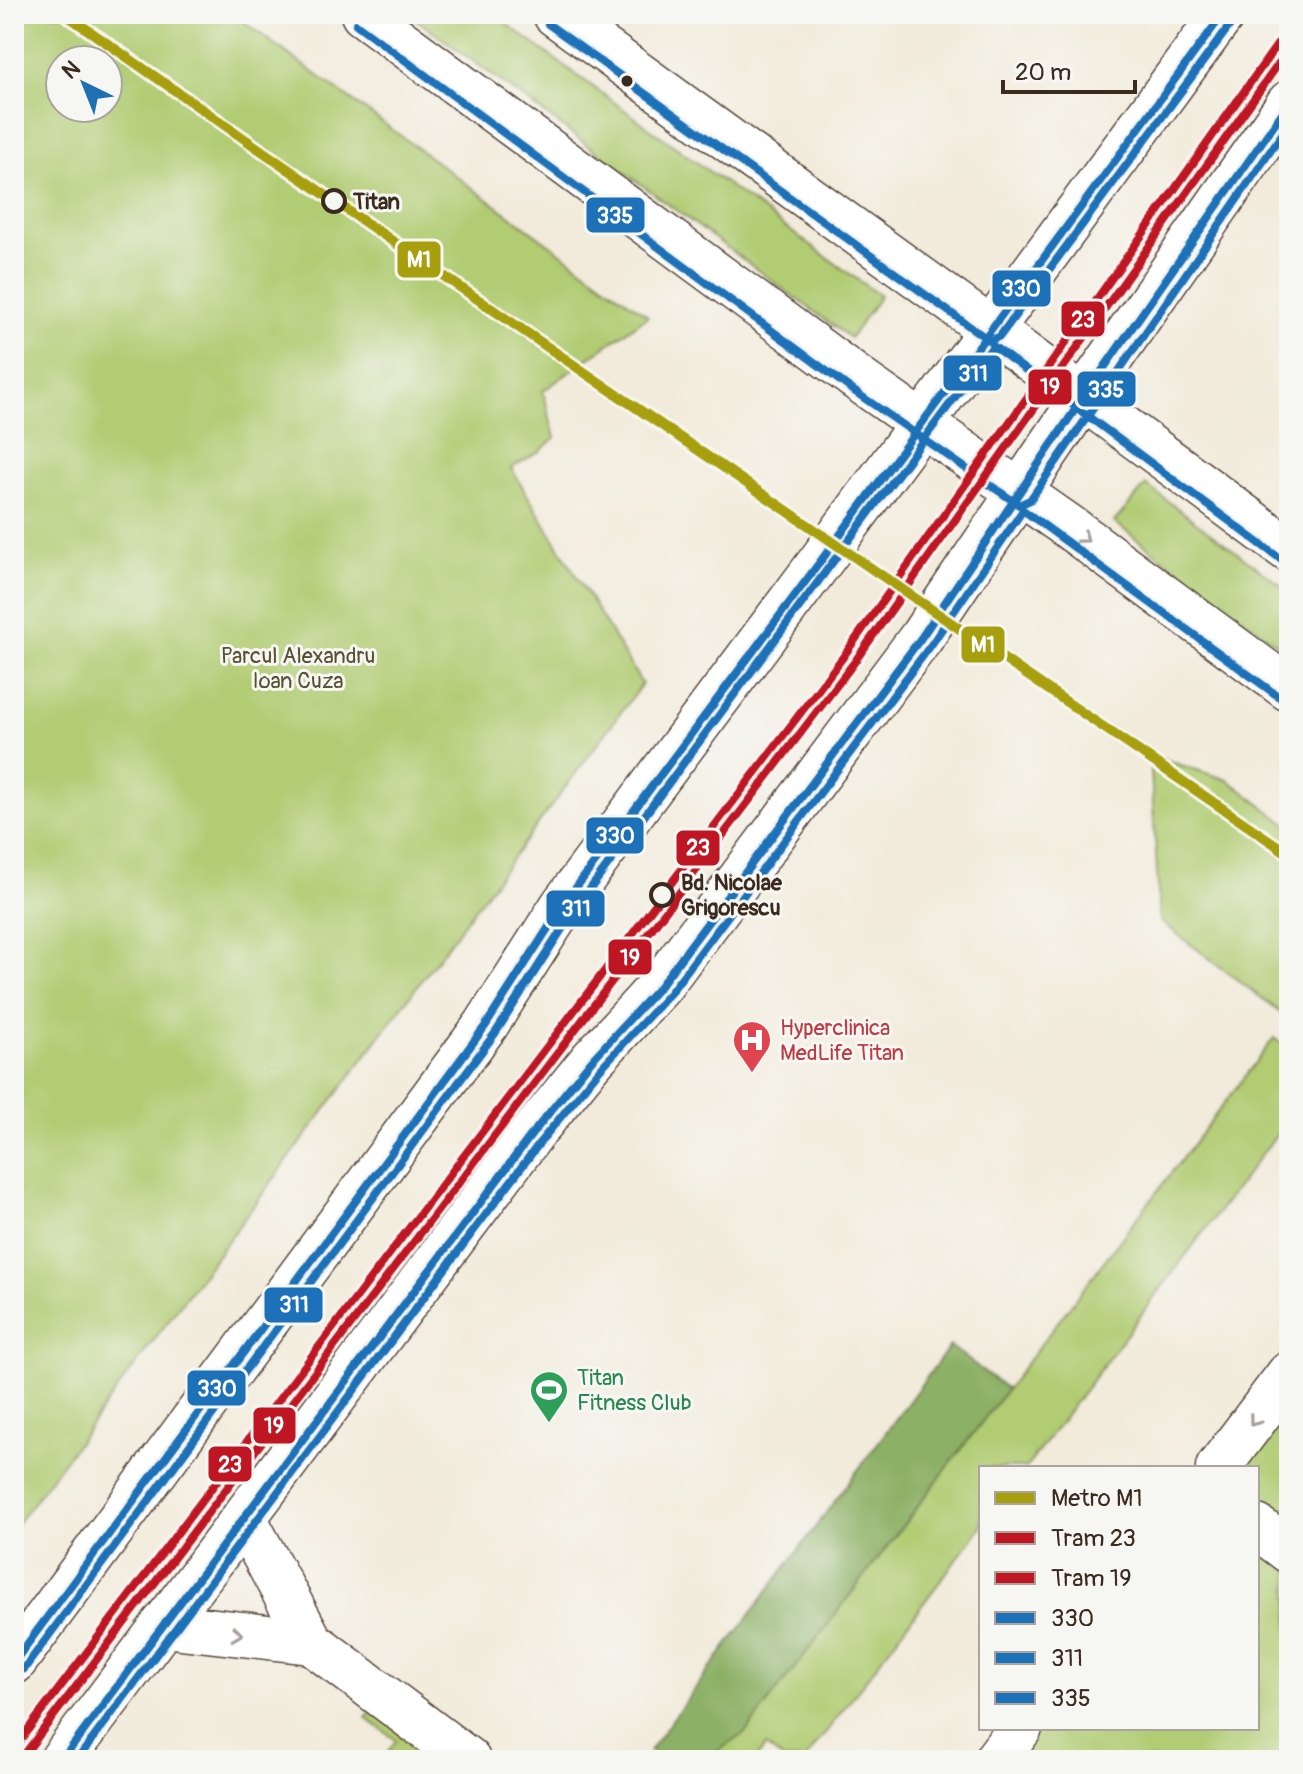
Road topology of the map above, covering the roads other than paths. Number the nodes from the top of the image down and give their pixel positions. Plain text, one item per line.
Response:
1 (363, 14) edge
2 (555, 14) edge
3 (1223, 14) edge
4 (1289, 103) edge
5 (990, 329) junction
6 (1083, 398) junction
7 (921, 424) junction
8 (1020, 493) junction
9 (1289, 550) edge
10 (1289, 689) edge
11 (1289, 1374) edge
12 (1220, 1466) edge
13 (244, 1518) junction
14 (1259, 1528) edge
15 (1289, 1551) edge
16 (163, 1625) junction
17 (311, 1642) junction
18 (14, 1662) edge
19 (1018, 1730) edge
20 (62, 1760) edge
21 (468, 1760) edge
22 (996, 1760) edge

1 - 7 main road
2 - 5 main road
3 - 5 main road
4 - 6 main road
5 - 6 main road
5 - 7 main road
6 - 8 main road
6 - 9 main road
7 - 8 main road
7 - 18 main road
8 -> 10 main road
8 - 13 main road
11 -> 12 main road
13 - 16 main road
13 - 17 main road
14 - 15 main road
16 -> 17 main road
16 - 20 main road
17 - 21 main road
19 - 22 main road

